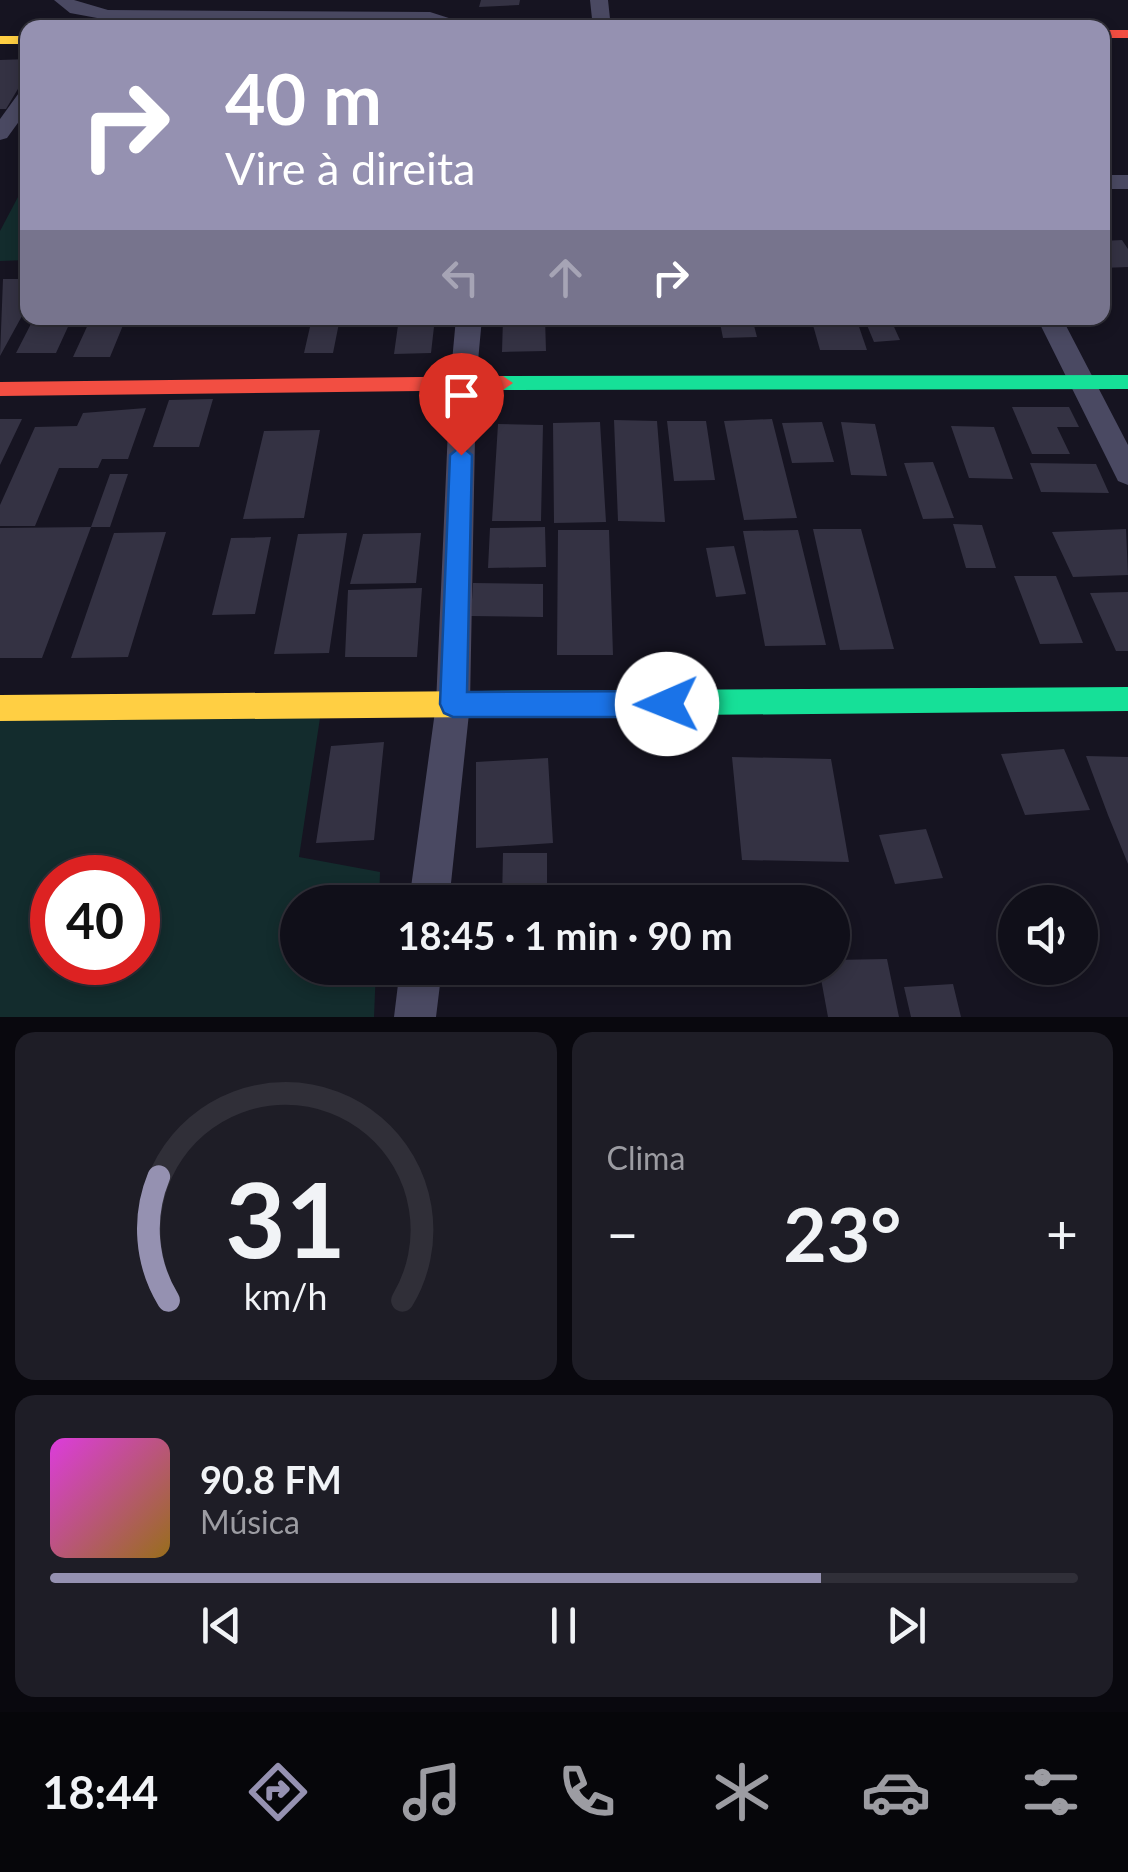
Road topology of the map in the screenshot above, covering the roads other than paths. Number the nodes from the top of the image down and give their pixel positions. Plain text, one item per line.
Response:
1 (75, 3) edge
2 (455, 20) edge
3 (20, 105) edge
4 (0, 134) edge
5 (468, 325) edge
6 (1052, 325) edge
7 (1080, 380) junction
8 (1128, 382) edge
9 (463, 383) junction
10 (0, 389) edge
11 (1128, 472) edge
12 (1128, 699) edge
13 (453, 704) junction
14 (0, 708) edge
15 (431, 885) edge
16 (419, 985) edge
17 (415, 1017) edge

1 - 2 street
3 - 4 street
5 - 9 street
6 - 7 street
7 - 8 street
7 - 9 street
7 - 11 street
9 - 10 street
9 - 13 street
12 - 13 street
13 - 14 street
13 - 15 street
16 - 17 street

